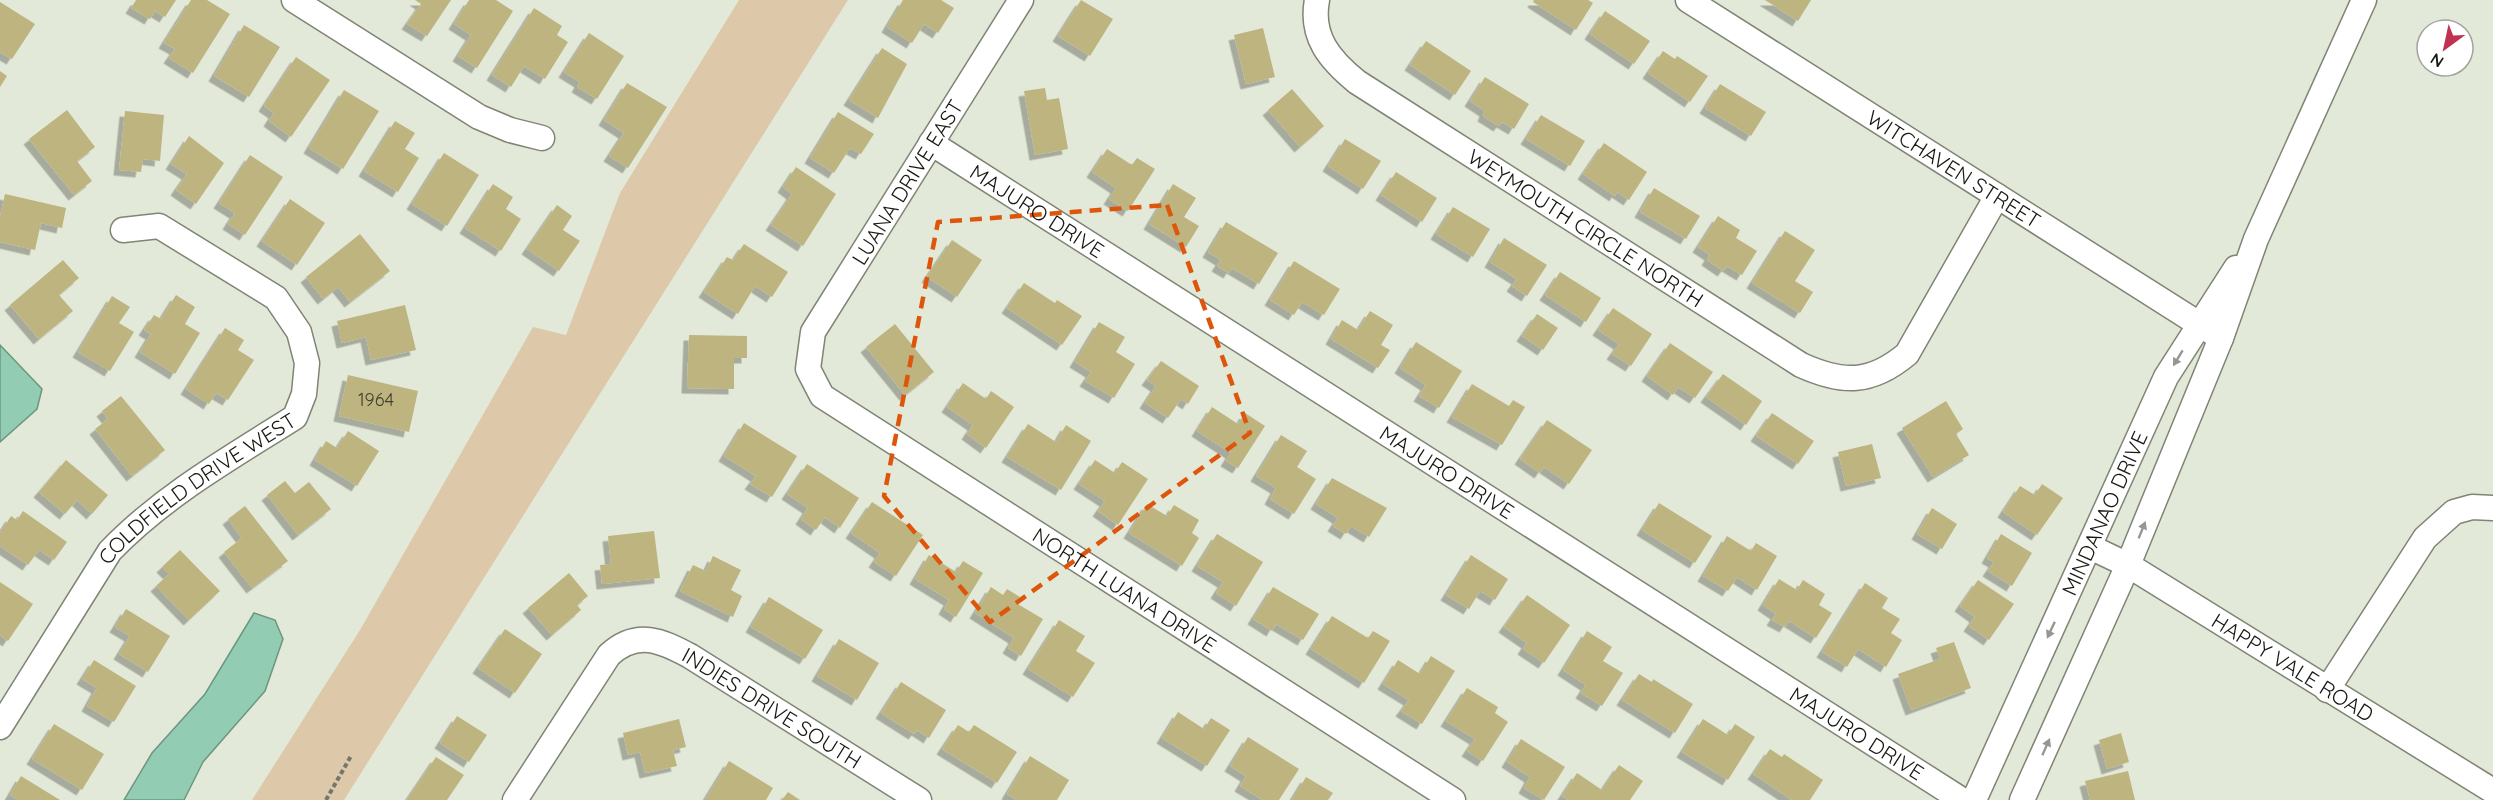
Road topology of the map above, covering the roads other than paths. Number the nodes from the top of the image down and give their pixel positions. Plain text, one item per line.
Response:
1 (294, 0) edge
2 (1021, 0) edge
3 (1317, 0) edge
4 (1688, 0) edge
5 (2364, 0) edge
6 (542, 138) dead end
7 (931, 143) junction
8 (1997, 196) junction
9 (123, 230) dead end
10 (2256, 239) junction
11 (2198, 324) junction
12 (2221, 338) junction
13 (808, 369) joint
14 (2482, 507) edge
15 (2090, 547) junction
16 (2128, 565) junction
17 (2327, 690) junction
18 (4, 714) edge
19 (2493, 791) edge
20 (515, 800) edge
21 (919, 800) edge
22 (1453, 800) edge
23 (1962, 800) edge
24 (1974, 800) edge
25 (2022, 800) edge

1 - 6 street
2 - 7 street, LUANA DRIVE EAST
3 - 8 street, WEYMOUTH CIRCLE NORTH
4 - 8 street, WITCHAVEN STREET
5 - 10 street, MINDANAO DRIVE
7 - 13 street, LUANA DRIVE EAST
7 - 23 street, MAJURO DRIVE
8 - 11 street, WITCHAVEN STREET
9 - 18 street, COLDFIELD DRIVE WEST
10 - 11 street, MINDANAO DRIVE
10 - 12 street, MINDANAO DRIVE
11 - 12 street, WITCHAVEN STREET
11 -> 15 street, MINDANAO DRIVE
16 -> 12 street, MINDANAO DRIVE
13 - 22 street, NORTH LUANA DRIVE
14 - 17 street
15 - 16 street, HAPPY VALE ROAD
15 -> 24 street, MINDANAO DRIVE
16 - 17 street, HAPPY VALE ROAD
25 -> 16 street, MINDANAO DRIVE
17 - 19 street, HAPPY VALE ROAD
20 - 21 street, INDIES DRIVE SOUTH

